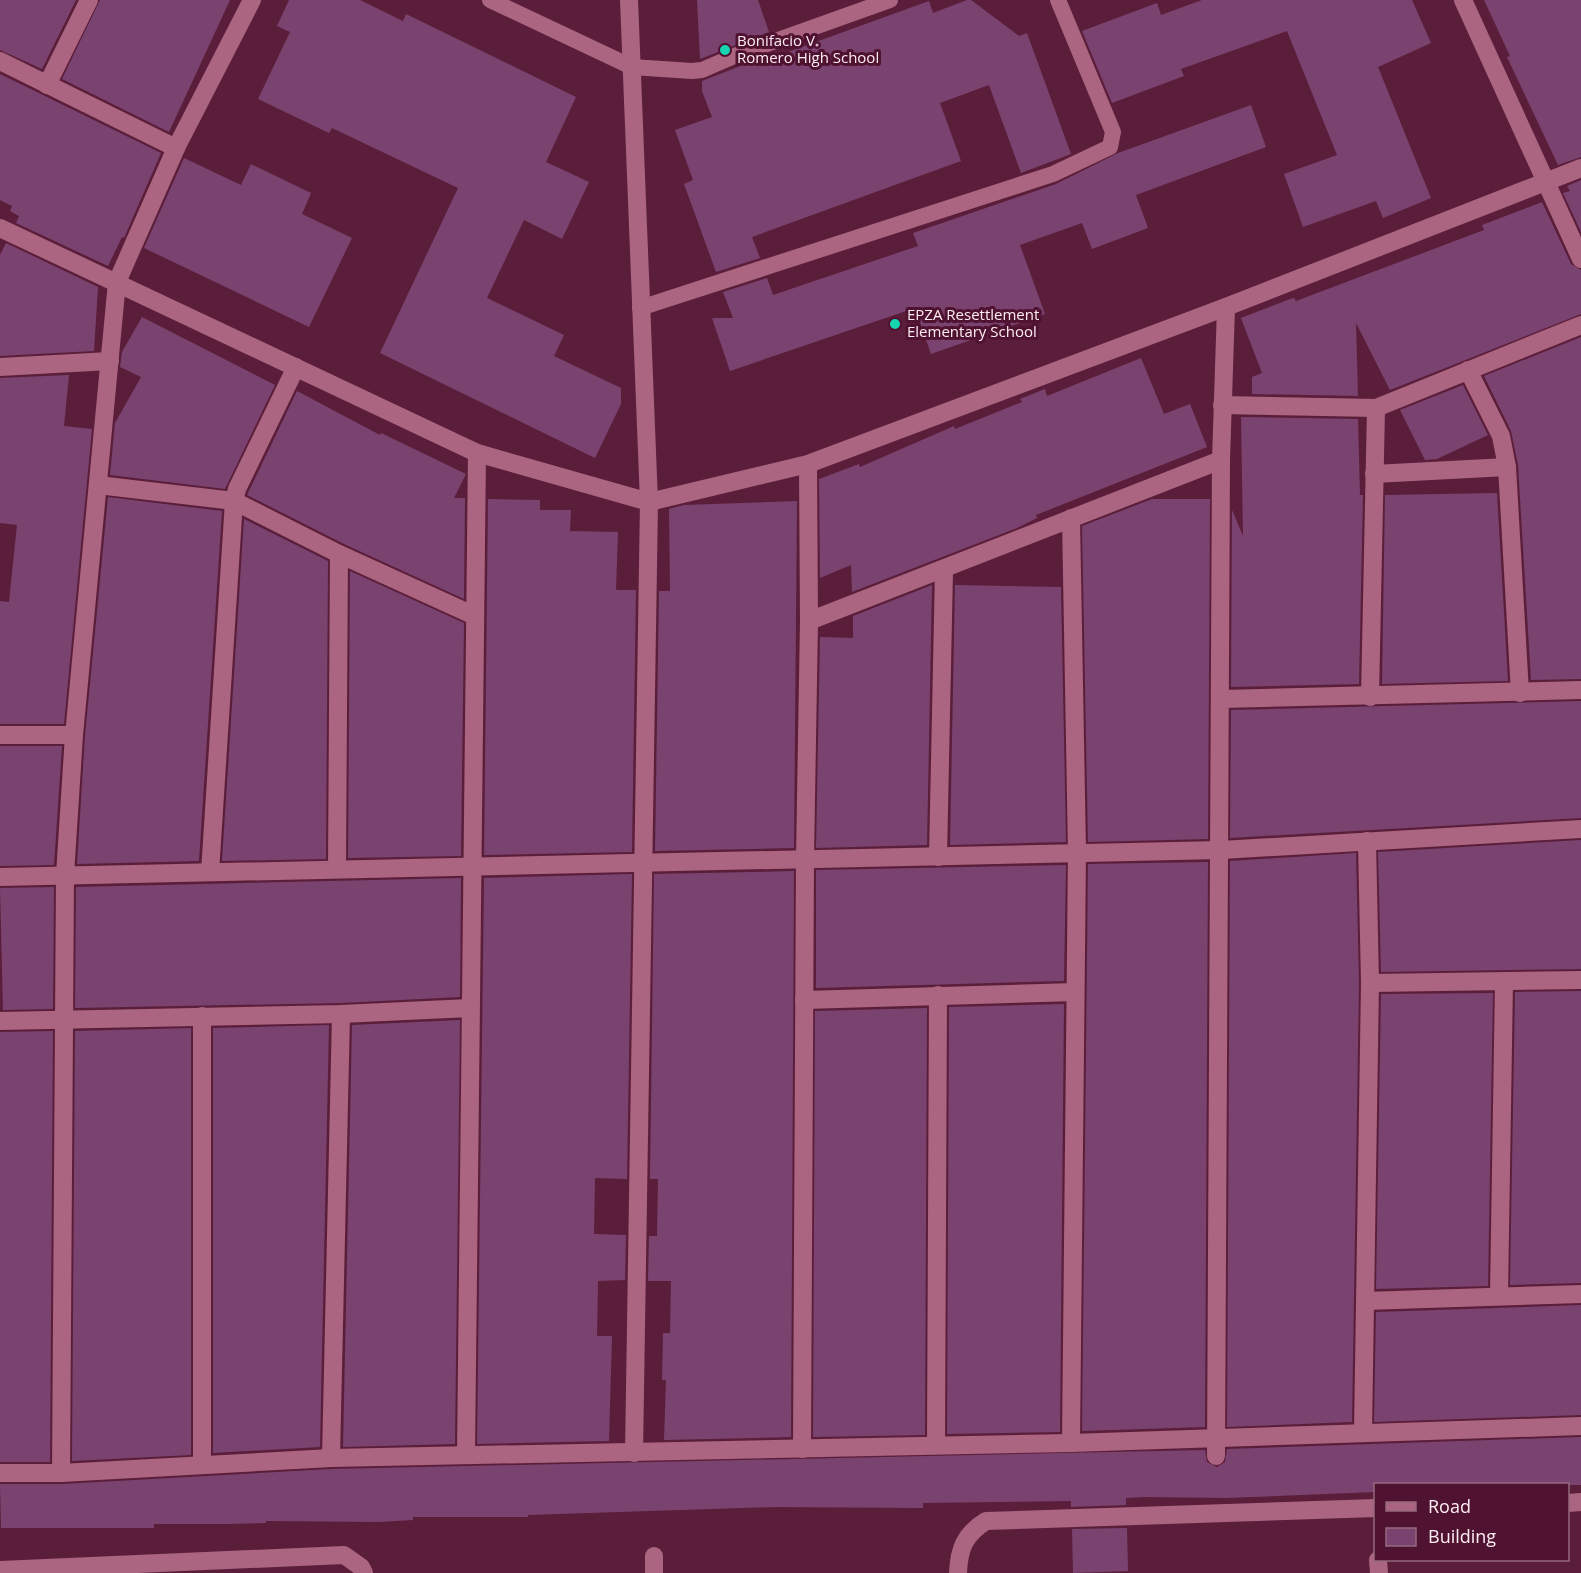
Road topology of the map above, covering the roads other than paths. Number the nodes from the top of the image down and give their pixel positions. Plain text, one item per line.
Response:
1 (89, 0) edge
2 (252, 0) edge
3 (490, 0) edge
4 (629, 0) edge
5 (890, 0) edge
6 (1058, 0) edge
7 (1462, 0) edge
8 (0, 61) edge
9 (632, 67) junction
10 (47, 85) junction
11 (176, 148) junction
12 (1581, 168) edge
13 (1546, 181) junction
14 (0, 228) edge
15 (1581, 259) edge
16 (117, 282) junction
17 (1226, 307) junction
18 (640, 308) junction
19 (1581, 325) edge
20 (110, 361) junction
21 (0, 367) edge
22 (296, 367) junction
23 (1468, 370) junction
24 (1222, 405) junction
25 (1376, 408) junction
26 (477, 453) junction
27 (1221, 460) junction
28 (808, 464) junction
29 (1507, 467) junction
30 (1374, 474) junction
31 (98, 485) junction
32 (234, 501) junction
33 (649, 502) junction
34 (1071, 518) junction
35 (339, 554) junction
36 (944, 570) junction
37 (475, 616) junction
38 (809, 621) junction
39 (1581, 690) edge
40 (1520, 693) junction
41 (1370, 697) junction
42 (1221, 699) junction
43 (0, 735) edge
44 (74, 735) junction
45 (1581, 829) edge
46 (1366, 842) junction
47 (1221, 850) junction
48 (1077, 852) junction
49 (938, 857) junction
50 (805, 858) junction
51 (644, 862) junction
52 (472, 866) junction
53 (337, 868) junction
54 (210, 872) junction
55 (65, 875) junction
56 (0, 877) edge
57 (1581, 980) edge
58 (1504, 981) junction
59 (1370, 983) junction
60 (1075, 992) junction
61 (938, 995) junction
62 (804, 1000) junction
63 (470, 1008) junction
64 (341, 1014) junction
65 (202, 1016) junction
66 (63, 1019) junction
67 (0, 1022) edge
68 (1581, 1294) edge
69 (1499, 1295) junction
70 (1365, 1301) junction
71 (1581, 1426) edge
72 (1364, 1432) junction
73 (1071, 1443) junction
74 (936, 1445) junction
75 (1217, 1446) junction
76 (802, 1449) junction
77 (634, 1453) junction
78 (466, 1455) junction
79 (331, 1458) junction
80 (201, 1465) junction
81 (0, 1473) edge
82 (61, 1473) junction
83 (1374, 1508) edge
84 (0, 1570) edge
85 (364, 1573) edge
86 (958, 1573) edge

1 - 10 street
2 - 11 street
3 - 9 lane
4 - 9 street
5 - 9 lane
6 - 18 lane
7 - 13 street
8 - 10 street
9 - 18 street
10 - 11 street
11 - 16 street
12 - 13 street
13 - 15 street
13 - 17 street
14 - 16 street
16 - 20 street
16 - 22 street
17 - 24 street
17 - 28 street
18 - 33 street
19 - 23 street
20 - 21 street
20 - 31 street
22 - 26 street
22 - 32 street
23 - 25 street
23 - 29 street
24 - 25 street
24 - 27 street
25 - 30 street
26 - 33 street
26 - 37 street
27 - 34 street
27 - 42 street
28 - 33 street
28 - 38 street
29 - 30 street
29 - 40 street
30 - 41 street
31 - 32 street
31 - 44 street
32 - 35 street
32 - 54 street
33 - 51 street
34 - 36 street
34 - 48 street
35 - 37 street
35 - 53 street
36 - 38 street
36 - 49 street
37 - 52 street
38 - 50 street
39 - 40 street
40 - 41 street
41 - 42 street
42 - 47 street
43 - 44 street
44 - 55 street
45 - 46 street
46 - 47 street
46 - 59 street
47 - 48 street
47 - 75 street
48 - 49 street
48 - 60 street
49 - 50 street
50 - 51 street
50 - 62 street
51 - 52 street
51 - 77 street
52 - 53 street
52 - 63 street
53 - 54 street
54 - 55 street
55 - 56 street
55 - 66 street
57 - 58 street
58 - 59 street
58 - 69 street
59 - 70 street
60 - 61 street
60 - 73 street
61 - 62 street
61 - 74 street
62 - 76 street
63 - 64 street
63 - 78 street
64 - 65 street
64 - 79 street
65 - 66 street
65 - 80 street
66 - 67 street
66 - 82 street
68 - 69 street
69 - 70 street
70 - 72 street
71 - 72 street
72 - 75 street
73 - 74 street
73 - 75 street
74 - 76 street
76 - 77 street
77 - 78 street
78 - 79 street
79 - 80 street
80 - 82 street
81 - 82 street
83 - 86 street
84 - 85 street

